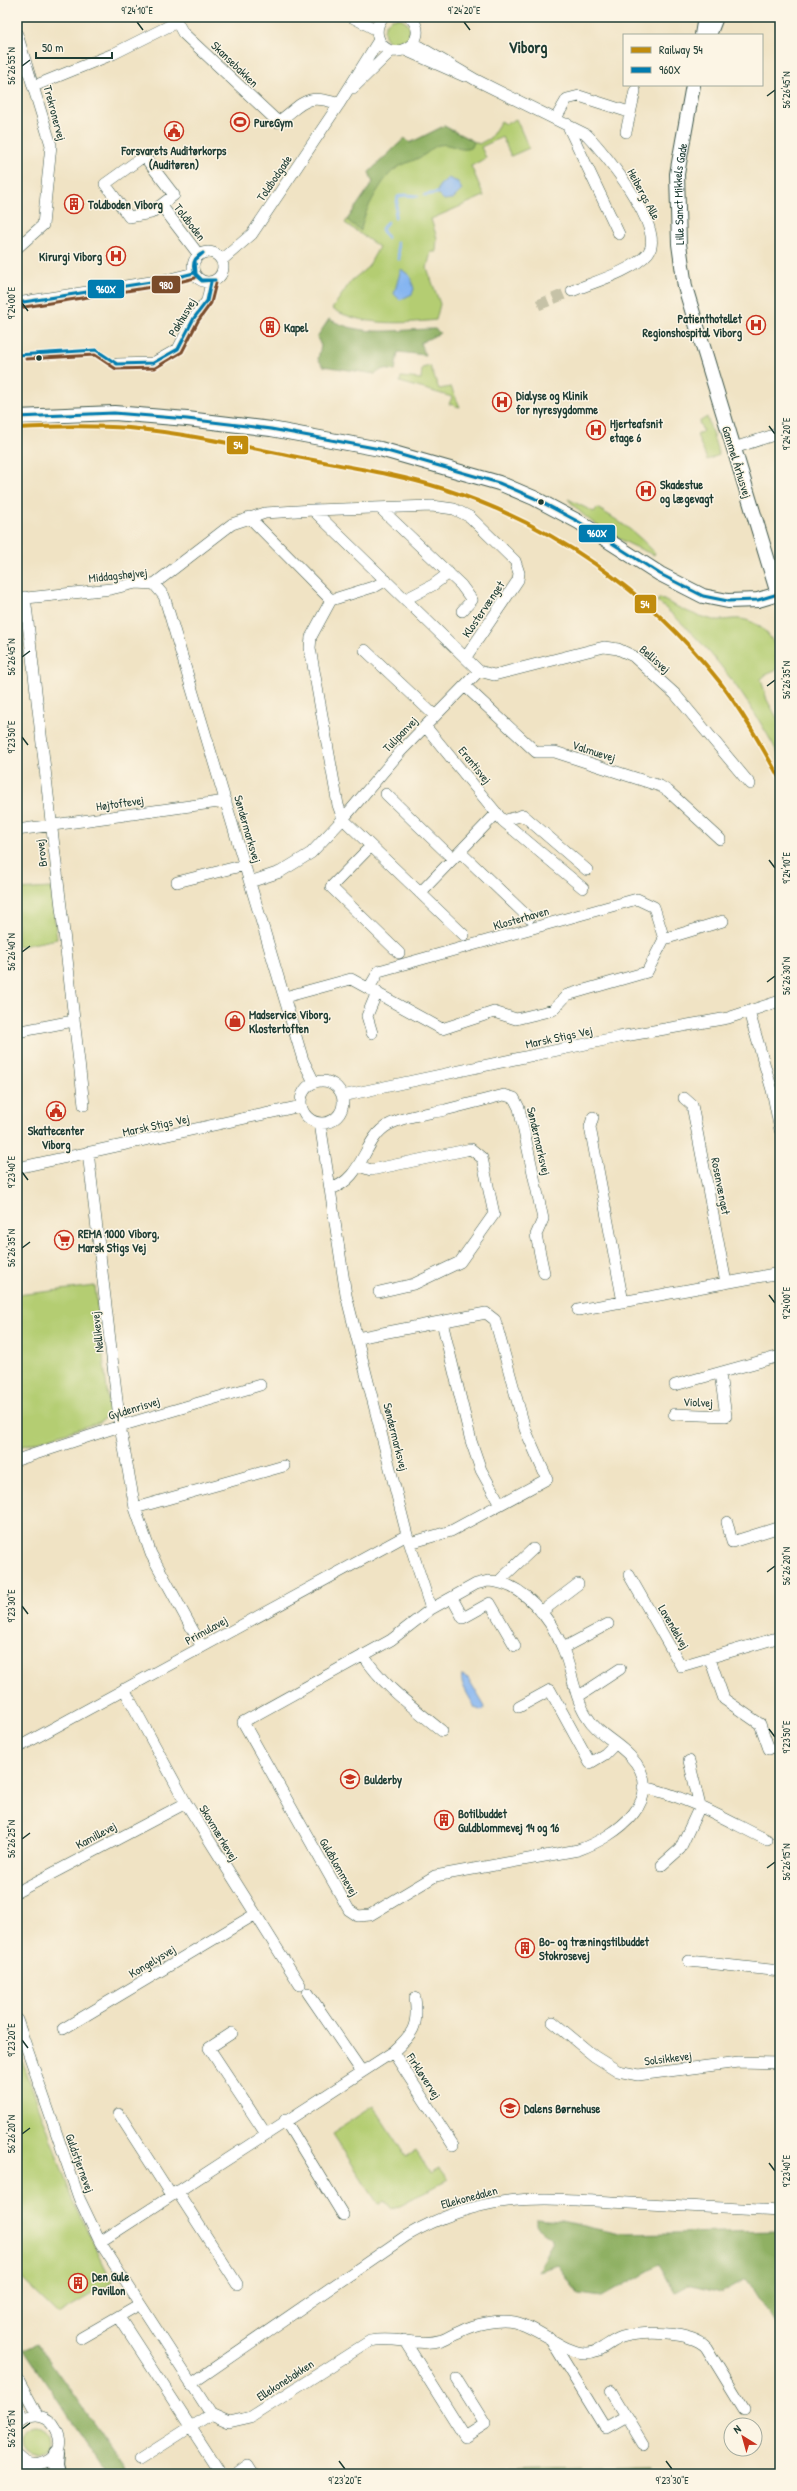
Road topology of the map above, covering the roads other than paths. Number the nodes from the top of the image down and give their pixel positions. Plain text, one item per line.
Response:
1 (352, 17) edge
2 (383, 17) edge
3 (705, 17) edge
4 (716, 17) edge
5 (177, 19) edge
6 (416, 19) edge
7 (17, 34) edge
8 (702, 34) edge
9 (710, 34) edge
10 (378, 35) junction
11 (409, 47) junction
12 (391, 51) junction
13 (34, 86) junction
14 (693, 86) edge
15 (635, 91) dead end
16 (339, 104) junction
17 (629, 112) junction
18 (556, 118) junction
19 (567, 124) junction
20 (626, 132) dead end
21 (592, 140) junction
22 (587, 165) junction
23 (161, 205) junction
24 (619, 234) dead end
25 (17, 248) edge
26 (199, 255) junction
27 (222, 260) junction
28 (194, 272) junction
29 (211, 282) junction
30 (572, 291) tunnel mouth
31 (17, 303) edge
32 (696, 326) joint
33 (117, 364) dead end
34 (17, 417) edge
35 (780, 433) edge
36 (734, 448) junction
37 (380, 508) junction
38 (313, 510) junction
39 (249, 517) junction
40 (449, 573) junction
41 (386, 580) junction
42 (154, 584) junction
43 (779, 596) edge
44 (21, 598) edge
45 (406, 599) junction
46 (331, 600) junction
47 (462, 611) dead end
48 (366, 650) dead end
49 (466, 657) junction
50 (479, 671) junction
51 (465, 686) junction
52 (435, 716) junction
53 (426, 726) junction
54 (750, 784) dead end
55 (386, 794) dead end
56 (226, 801) junction
57 (500, 817) junction
58 (343, 819) junction
59 (50, 826) junction
60 (17, 830) edge
61 (720, 839) dead end
62 (371, 846) junction
63 (456, 855) junction
64 (245, 865) junction
65 (586, 870) dead end
66 (177, 882) dead end
67 (250, 882) junction
68 (583, 888) dead end
69 (420, 893) junction
70 (528, 918) dead end
71 (723, 921) dead end
72 (464, 935) dead end
73 (664, 939) junction
74 (399, 953) dead end
75 (373, 990) junction
76 (285, 997) junction
77 (780, 1001) edge
78 (749, 1012) junction
79 (73, 1021) junction
80 (17, 1032) edge
81 (372, 1033) dead end
82 (314, 1082) junction
83 (342, 1096) junction
84 (684, 1098) dead end
85 (84, 1105) dead end
86 (301, 1106) junction
87 (594, 1116) dead end
88 (320, 1122) junction
89 (780, 1130) edge
90 (88, 1152) junction
91 (359, 1166) junction
92 (17, 1168) edge
93 (330, 1189) junction
94 (544, 1273) dead end
95 (780, 1273) edge
96 (726, 1283) junction
97 (379, 1292) dead end
98 (623, 1302) junction
99 (578, 1310) dead end
100 (442, 1322) junction
101 (357, 1338) junction
102 (780, 1356) edge
103 (720, 1374) junction
104 (260, 1385) dead end
105 (675, 1385) dead end
106 (674, 1414) dead end
107 (120, 1426) junction
108 (17, 1460) edge
109 (284, 1466) dead end
110 (500, 1504) junction
111 (135, 1508) junction
112 (727, 1522) dead end
113 (780, 1527) edge
114 (408, 1539) junction
115 (533, 1548) dead end
116 (629, 1575) dead end
117 (500, 1581) junction
118 (578, 1584) dead end
119 (452, 1598) junction
120 (431, 1609) junction
121 (541, 1612) junction
122 (608, 1624) dead end
123 (780, 1637) edge
124 (515, 1646) dead end
125 (202, 1647) junction
126 (563, 1648) junction
127 (364, 1655) junction
128 (710, 1659) junction
129 (620, 1669) dead end
130 (124, 1689) junction
131 (579, 1696) junction
132 (519, 1707) dead end
133 (442, 1731) dead end
134 (615, 1744) junction
135 (17, 1748) edge
136 (769, 1749) dead end
137 (689, 1761) dead end
138 (643, 1787) junction
139 (186, 1803) junction
140 (700, 1806) junction
141 (767, 1840) dead end
142 (662, 1865) dead end
143 (19, 1890) dead end
144 (254, 1915) junction
145 (689, 1961) dead end
146 (780, 1971) edge
147 (415, 1998) dead end
148 (17, 2020) edge
149 (553, 2022) dead end
150 (63, 2029) dead end
151 (232, 2033) dead end
152 (393, 2052) junction
153 (780, 2064) edge
154 (362, 2072) junction
155 (119, 2114) dead end
156 (285, 2120) junction
157 (266, 2134) junction
158 (453, 2145) dead end
159 (174, 2193) junction
160 (780, 2211) edge
161 (343, 2215) dead end
162 (100, 2242) junction
163 (237, 2284) dead end
164 (140, 2304) junction
165 (119, 2317) junction
166 (549, 2336) junction
167 (81, 2338) dead end
168 (404, 2340) junction
169 (17, 2377) edge
170 (457, 2380) dead end
171 (191, 2384) junction
172 (611, 2391) dead end
173 (17, 2402) edge
174 (744, 2410) dead end
175 (211, 2414) junction
176 (38, 2416) junction
177 (626, 2416) junction
178 (19, 2423) edge
179 (190, 2427) junction
180 (642, 2444) dead end
181 (56, 2453) junction
182 (20, 2459) edge
183 (139, 2460) dead end
184 (38, 2469) edge
185 (22, 2474) edge
186 (58, 2474) edge
187 (221, 2474) edge
188 (237, 2474) edge
189 (253, 2474) edge

1 - 10 street
2 - 10 street, Toldbodgade
3 - 8 main road
4 - 9 main road
5 - 13 street
5 - 16 street, Skansebakken
6 - 11 street
7 - 13 street, Trekronervej
10 - 12 street
10 - 16 street, Toldbodgade
11 - 12 street
11 - 18 street, Heibergs Alle
12 - 16 street, Toldbodgade
13 - 25 street, Trekronervej
14 - 32 main road, Lille Sanct Mikkels Gade
15 - 17 street
16 - 27 street, Toldbodgade
17 - 18 street
17 - 20 street
18 - 19 street, Heibergs Alle
19 - 21 street, Heibergs Alle
19 - 22 street
21 - 22 street
21 - 30 street, Heibergs Alle
22 - 24 street
23 - 23 street, Toldboden
23 - 26 street, Toldboden
26 - 27 street
26 - 28 street
27 - 29 street
28 - 29 street
28 - 31 street
29 - 33 street, Pakhusvej
32 - 36 main road, Gammel Århusvej
34 - 43 main road
35 - 36 street
36 - 43 main road, Gammel Århusvej
37 - 38 street, Klostervænget
37 - 40 street, Klostervænget
37 - 49 street, Klostervænget
38 - 39 street, Klostervænget
38 - 41 street, Klostervænget
39 - 42 street, Middagshøjvej
39 - 46 street
40 - 45 street
40 - 47 street, Klostervænget
41 - 45 street, Klostervænget
41 - 46 street
42 - 44 street, Middagshøjvej
42 - 56 street, Søndermarksvej
44 - 59 street, Brovej
45 - 49 street, Klostervænget
46 - 58 street
48 - 52 street
49 - 50 street, Klostervænget
50 - 51 street, Tulipanvej
50 - 54 street, Bellisvej
51 - 52 street, Tulipanvej
51 - 61 street, Valmuevej
52 - 53 street, Tulipanvej
53 - 57 street, Erantisvej
53 - 58 street, Tulipanvej
55 - 63 street
56 - 59 street, Højtoftevej
56 - 64 street, Søndermarksvej
57 - 63 street
57 - 65 street
57 - 68 street, Erantisvej
58 - 62 street
58 - 67 street, Tulipanvej
59 - 60 street, Højtoftevej
59 - 79 street, Brovej
62 - 69 street
62 - 74 street
63 - 69 street
63 - 70 street
64 - 66 street
64 - 67 street, Søndermarksvej
67 - 76 street, Søndermarksvej
69 - 72 street
71 - 73 street
73 - 75 street
73 - 75 street, Klosterhaven
75 - 76 street
75 - 81 street, Klosterhaven
76 - 82 street, Søndermarksvej
77 - 78 street, Marsk Stigs Vej
78 - 83 street, Marsk Stigs Vej
78 - 89 street
79 - 80 street
79 - 85 street, Brovej
82 - 83 street
82 - 86 street
83 - 88 street
84 - 96 street, Rosenvænget
86 - 88 street
86 - 90 street, Marsk Stigs Vej
87 - 98 street
88 - 93 street, Søndermarksvej
90 - 92 street, Marsk Stigs Vej
90 - 107 street, Nellikevej
91 - 93 street, Søndermarksvej
91 - 94 street, Søndermarksvej
91 - 97 street
93 - 101 street, Søndermarksvej
95 - 96 street
96 - 98 street
98 - 99 street
100 - 101 street
100 - 110 street
100 - 110 street
101 - 114 street, Søndermarksvej
102 - 103 street, Violvej
103 - 105 street, Violvej
103 - 106 street, Violvej
104 - 107 street, Gyldenrisvej
107 - 108 street, Gyldenrisvej
107 - 111 street, Nellikevej
109 - 111 street
110 - 114 street
111 - 125 street, Nellikevej
112 - 113 street
114 - 120 street, Søndermarksvej
114 - 125 street, Primulavej
115 - 117 street
116 - 128 street, Lavendelvej
117 - 119 street, Guldblommevej
117 - 121 street
118 - 121 street
119 - 120 street, Guldblommevej
119 - 124 street
120 - 127 street, Guldblommevej
121 - 126 street
122 - 126 street
123 - 128 street, Lavendelvej
125 - 130 street, Primulavej
126 - 131 street
127 - 133 street
127 - 138 street, Guldblommevej
128 - 136 street
129 - 131 street
130 - 135 street, Primulavej
130 - 139 street, Skovmærkevej
131 - 134 street
132 - 134 street
134 - 138 street
137 - 140 street
138 - 140 street
139 - 143 street, Kamillevej
139 - 144 street, Skovmærkevej
140 - 141 street
140 - 142 street
144 - 150 street, Kongelysvej
144 - 154 street, Skovmærkevej
145 - 146 street
147 - 152 street
148 - 162 street, Guldstjernevej
149 - 153 street, Solsikkevej
151 - 157 street
152 - 154 street, Firkløvervej
152 - 158 street, Firkløvervej
154 - 156 street, Firkløvervej
155 - 159 street
156 - 157 street, Firkløvervej
156 - 161 street
157 - 159 street, Firkløvervej
159 - 162 street, Firkløvervej
159 - 163 street
160 - 171 street, Ellekonedalen
162 - 164 street, Guldstjernevej
164 - 165 street
164 - 171 street, Guldstjernevej
165 - 167 street
165 - 179 street
166 - 168 street, Ellekonebakken
166 - 174 street, Ellekonebakken
166 - 177 street
168 - 170 street
168 - 175 street, Ellekonebakken
169 - 176 street
171 - 175 street
172 - 177 street
173 - 178 street
175 - 179 street
176 - 178 street
176 - 181 street
177 - 180 street
179 - 183 street
179 - 187 street
181 - 184 street
181 - 186 main road
182 - 184 street
182 - 185 street
188 - 189 street

